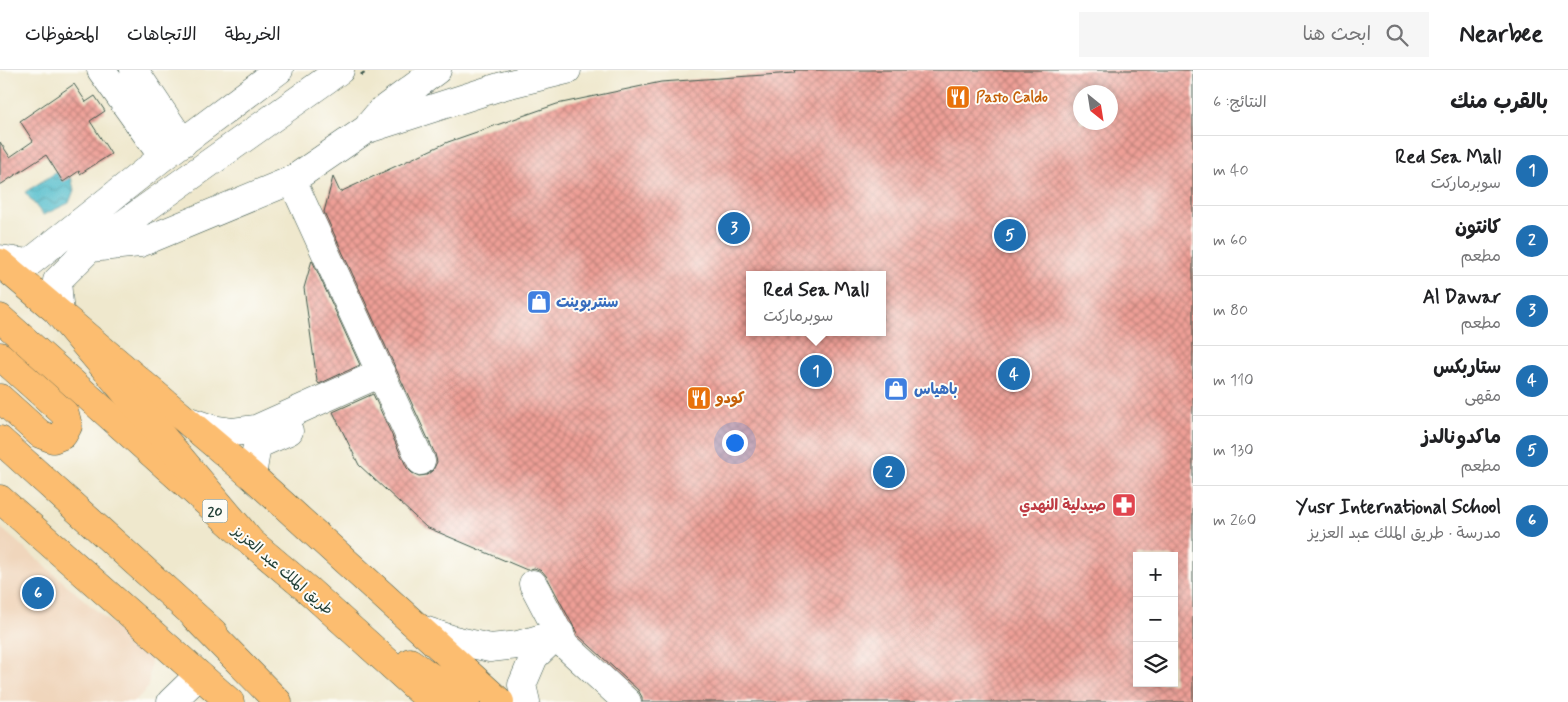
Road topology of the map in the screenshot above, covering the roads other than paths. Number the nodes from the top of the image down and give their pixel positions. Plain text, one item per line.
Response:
1 (101, 70) edge
2 (134, 70) edge
3 (279, 70) edge
4 (340, 70) edge
5 (437, 70) edge
6 (567, 70) edge
7 (535, 74) edge
8 (365, 130) junction
9 (173, 150) junction
10 (292, 180) junction
11 (90, 248) junction
12 (0, 261) edge
13 (60, 315) junction
14 (0, 318) edge
15 (0, 356) edge
16 (384, 381) junction
17 (0, 398) edge
18 (189, 421) junction
19 (0, 440) edge
20 (421, 461) dead end
21 (252, 476) junction
22 (0, 500) edge
23 (251, 542) junction
24 (533, 584) dead end
25 (307, 588) junction
26 (195, 617) junction
27 (421, 630) junction
28 (560, 633) junction
29 (199, 675) junction
30 (171, 702) edge
31 (230, 702) edge
32 (278, 702) edge
33 (291, 702) edge
34 (432, 702) edge
35 (466, 702) edge
36 (500, 702) edge
37 (526, 702) edge
38 (627, 702) edge

1 - 9 street
2 - 9 street
3 - 9 street
4 - 11 street
5 - 8 street
6 - 7 street
7 - 8 street
8 - 10 street
9 - 12 street
10 - 11 street
10 - 16 street
11 - 13 street
12 - 13 main road
13 - 18 main road
13 - 23 main road
14 - 23 main road, طريق الملك عبد العزيز / 20
15 - 17 main road
16 - 18 street
16 - 20 street
16 - 21 street
18 - 21 main road
19 - 26 main road
21 - 27 main road
22 - 29 main road
23 - 25 main road, طريق الملك عبد العزيز / 20
24 - 28 street
25 - 34 main road, طريق الملك عبد العزيز / 20
25 - 35 main road
26 - 32 main road
26 - 33 main road
27 - 28 street
27 - 36 main road
28 - 37 street
28 - 38 street
29 - 30 street
29 - 31 main road

